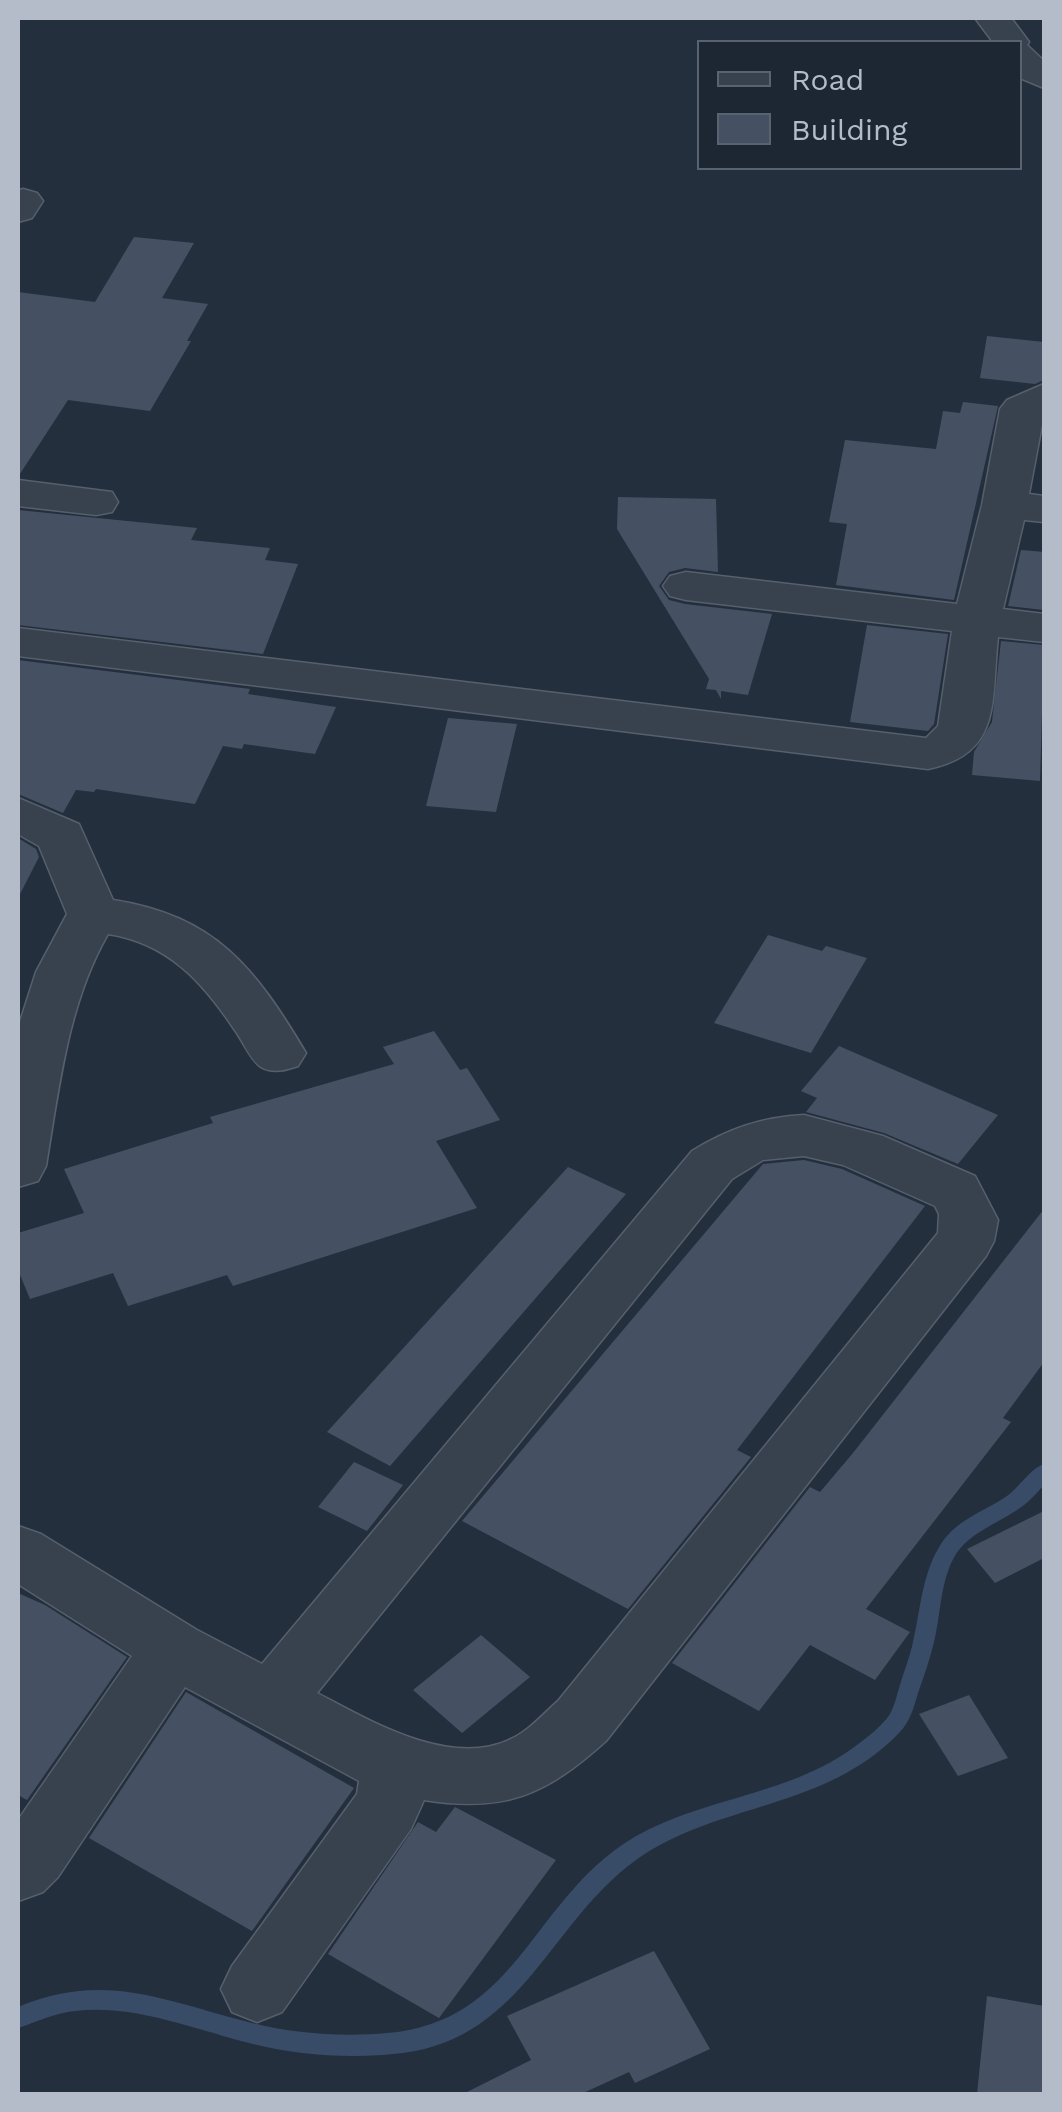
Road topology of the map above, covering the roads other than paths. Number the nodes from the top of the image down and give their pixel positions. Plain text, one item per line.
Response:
1 (994, 18) edge
2 (1010, 40) edge
3 (1022, 57) edge
4 (1044, 77) edge
5 (1044, 398) edge
6 (18, 492) edge
7 (96, 502) dead end
8 (1025, 507) edge
9 (686, 586) dead end
10 (978, 619) junction
11 (1044, 628) edge
12 (18, 642) edge
13 (18, 814) edge
14 (93, 914) junction
15 (278, 1052) dead end
16 (18, 1166) edge
17 (18, 1552) edge
18 (174, 1649) junction
19 (272, 1698) junction
20 (390, 1764) junction
21 (18, 1870) edge
22 (256, 1990) dead end

1 - 2 street
3 - 4 street
5 - 8 street
6 - 7 street
8 - 10 street
9 - 10 street
10 - 11 street
10 - 12 street
13 - 14 street
14 - 15 street
14 - 16 street
17 - 18 street
18 - 19 street
18 - 21 street
19 - 20 street
19 - 20 street
20 - 22 street

